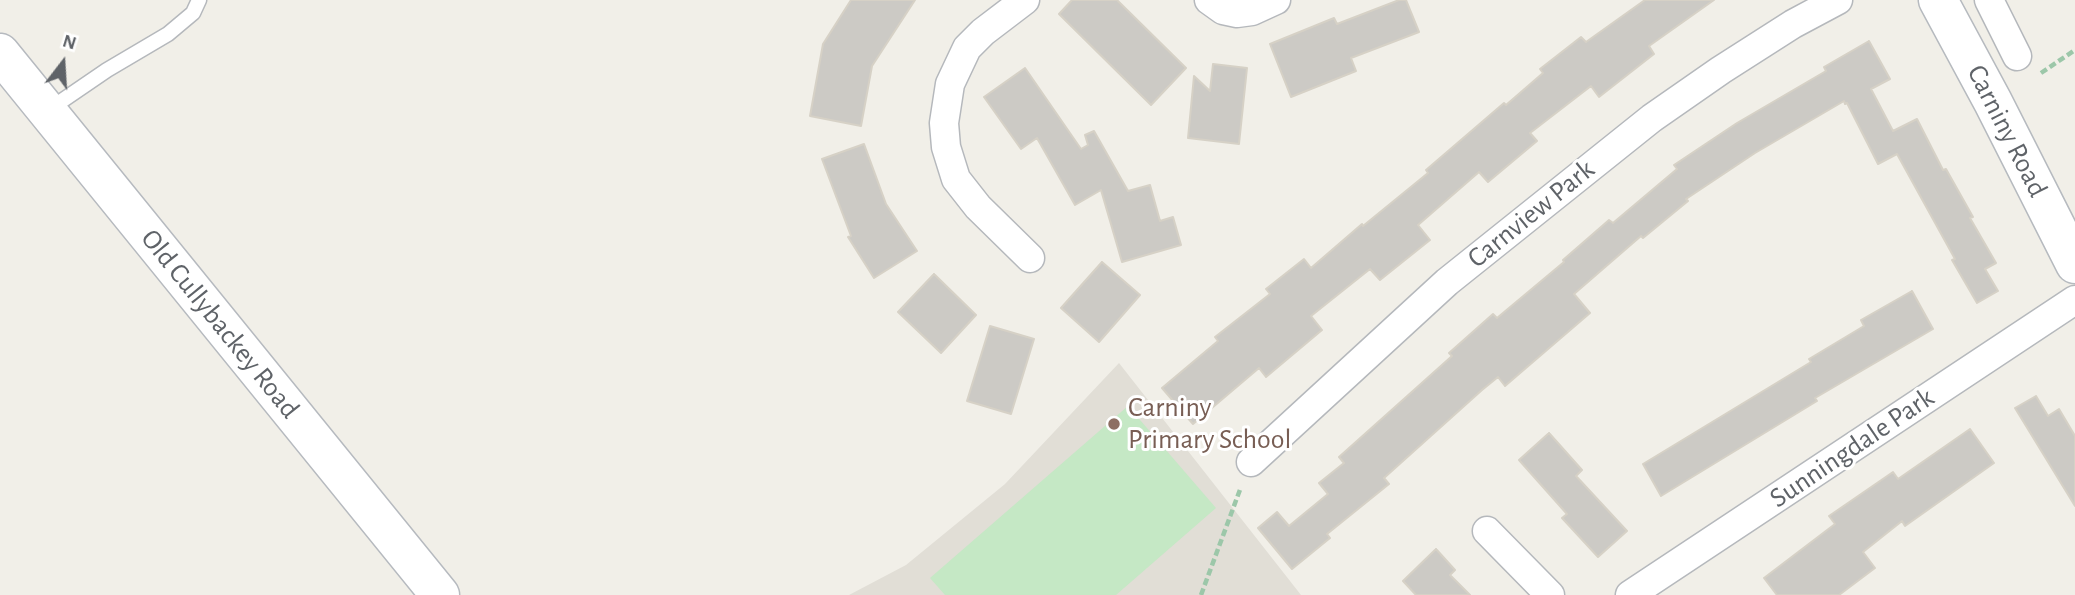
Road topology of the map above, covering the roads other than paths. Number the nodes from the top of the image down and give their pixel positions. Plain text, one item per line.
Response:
1 (199, 0) edge
2 (1025, 0) edge
3 (1209, 0) edge
4 (1276, 0) edge
5 (1838, 0) edge
6 (1938, 0) edge
7 (1989, 0) edge
8 (0, 53) edge
9 (2017, 56) dead end
10 (46, 112) junction
11 (1030, 258) dead end
12 (2075, 264) edge
13 (2075, 300) edge
14 (1251, 462) road end
15 (1487, 531) dead end
16 (440, 595) edge
17 (1550, 595) edge
18 (1630, 595) edge

1 - 10 lane
2 - 11 street
3 - 4 street
5 - 14 street, Carnview Park
6 - 12 street, Carniny Road
7 - 9 street, Carniny Road
8 - 10 street, Old Cullybackey Road
10 - 16 street, Old Cullybackey Road
13 - 18 street, Sunningdale Park
15 - 17 street

